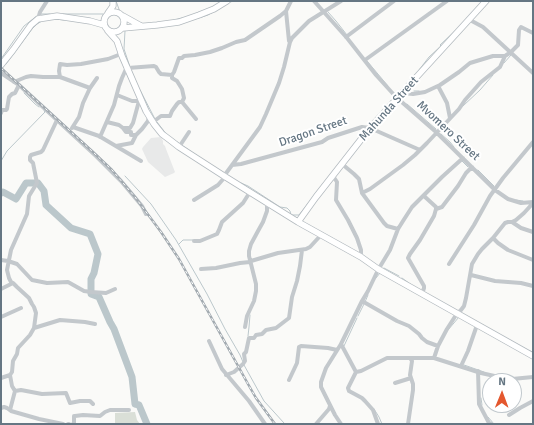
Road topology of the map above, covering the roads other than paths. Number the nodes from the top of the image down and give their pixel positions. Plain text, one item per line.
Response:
1 (47, 1) edge
2 (227, 1) edge
3 (291, 1) edge
4 (314, 1) edge
5 (341, 1) edge
6 (394, 1) edge
7 (447, 1) edge
8 (486, 1) edge
9 (113, 2) edge
10 (286, 10) junction
11 (324, 11) junction
12 (122, 15) junction
13 (38, 19) junction
14 (106, 19) junction
15 (470, 20) junction
16 (142, 27) junction
17 (123, 28) junction
18 (108, 31) junction
19 (533, 33) edge
20 (346, 36) junction
21 (290, 42) junction
22 (120, 50) junction
23 (510, 52) junction
24 (505, 56) junction
25 (365, 60) junction
26 (2, 64) edge
27 (127, 67) junction
28 (1, 73) edge
29 (533, 73) edge
30 (172, 75) junction
31 (60, 77) junction
32 (97, 78) dead end
33 (14, 82) junction
34 (19, 85) junction
35 (438, 86) junction
36 (90, 88) junction
37 (403, 93) junction
38 (117, 94) junction
39 (397, 98) junction
40 (141, 101) junction
41 (182, 102) junction
42 (1, 113) edge
43 (148, 114) junction
44 (450, 118) junction
45 (196, 119) dead end
46 (57, 120) junction
47 (107, 122) junction
48 (153, 122) junction
49 (73, 127) junction
50 (123, 128) junction
51 (370, 128) junction
52 (69, 130) junction
53 (188, 132) dead end
54 (436, 132) junction
55 (136, 135) junction
56 (100, 137) junction
57 (533, 142) edge
58 (115, 146) junction
59 (179, 147) junction
60 (420, 150) junction
61 (463, 158) junction
62 (141, 161) dead end
63 (342, 164) junction
64 (232, 165) junction
65 (472, 167) junction
66 (224, 176) junction
67 (332, 177) junction
68 (495, 190) junction
69 (250, 192) junction
70 (362, 193) junction
71 (424, 196) junction
72 (194, 200) dead end
73 (267, 202) junction
74 (533, 203) edge
75 (436, 209) junction
76 (146, 214) dead end
77 (298, 222) junction
78 (512, 222) junction
79 (398, 229) junction
80 (533, 232) edge
81 (321, 235) junction
82 (493, 238) junction
83 (194, 241) dead end
84 (302, 250) junction
85 (361, 257) junction
86 (1, 260) edge
87 (533, 260) edge
88 (8, 261) junction
89 (250, 262) junction
90 (450, 264) dead end
91 (201, 269) dead end
92 (378, 270) junction
93 (471, 275) junction
94 (13, 283) junction
95 (533, 286) edge
96 (1, 289) edge
97 (116, 289) dead end
98 (422, 294) junction
99 (362, 301) junction
100 (21, 308) dead end
101 (458, 314) junction
102 (1, 317) edge
103 (95, 324) dead end
104 (477, 324) junction
105 (244, 327) dead end
106 (34, 328) junction
107 (209, 341) dead end
108 (341, 344) junction
109 (438, 346) junction
110 (337, 350) junction
111 (533, 356) edge
112 (410, 358) junction
113 (434, 358) junction
114 (462, 366) junction
115 (478, 371) junction
116 (356, 372) junction
117 (10, 375) junction
118 (226, 375) junction
119 (533, 377) edge
120 (1, 378) edge
121 (411, 378) junction
122 (289, 380) dead end
123 (395, 383) dead end
124 (15, 392) junction
125 (533, 401) edge
126 (93, 404) dead end
127 (330, 406) junction
128 (1, 408) edge
129 (10, 410) junction
130 (129, 410) dead end
131 (509, 415) dead end
132 (63, 424) edge
133 (73, 424) edge
134 (265, 424) edge
135 (316, 424) edge
136 (342, 424) edge
137 (378, 424) edge
138 (408, 424) edge
139 (491, 424) edge

1 - 13 street
2 - 16 street
3 - 10 street
4 - 11 street, Mvomero Street
5 - 11 street
6 - 20 street
7 - 25 street
8 - 15 street, Mahunda Street
9 - 12 street
9 - 14 street
10 - 21 street
10 - 30 street
11 - 20 street, Mvomero Street
11 - 21 street
12 - 14 street
12 - 16 street
12 - 17 street
13 - 14 street
13 - 26 street
14 - 18 street
15 - 23 street
15 - 37 street, Mahunda Street
16 - 17 street
17 - 18 street
17 - 22 street
18 - 22 street
19 - 23 street
20 - 25 street, Mvomero Street
21 - 64 street
22 - 27 street
22 - 31 street
23 - 24 street
23 - 29 street
24 - 35 street
24 - 44 street
25 - 39 street, Mvomero Street
27 - 30 street
27 - 38 street
27 - 40 street
28 - 33 street
30 - 41 street
31 - 33 street
31 - 36 street
32 - 36 street
33 - 34 street
34 - 42 street
34 - 46 street
35 - 37 street
35 - 44 street
36 - 49 street
37 - 39 street, Mahunda Street
38 - 40 street
38 - 47 street
39 - 51 street, Mahunda Street
39 - 54 street, Mvomero Street
40 - 43 street
40 - 50 street
41 - 45 street
41 - 48 street
43 - 48 street
43 - 55 street
44 - 54 street
46 - 52 street
46 - 88 street
47 - 50 street
47 - 56 street
48 - 59 street
49 - 52 street
49 - 56 street
50 - 55 street
51 - 60 street
51 - 63 street, Mahunda Street
51 - 64 street, Dragon Street
52 - 76 street
53 - 59 street
54 - 60 street
54 - 61 street, Mvomero Street
55 - 58 street
56 - 58 street
57 - 68 street
58 - 62 street
59 - 66 street
60 - 70 street
61 - 65 street, Mvomero Street
61 - 71 street
63 - 67 street, Mahunda Street
63 - 70 street
64 - 66 street
65 - 68 street, Mvomero Street
65 - 75 street
66 - 69 street
66 - 72 street
67 - 77 street, Mahunda Street
67 - 85 street
68 - 74 street, Mvomero Street
68 - 90 street
69 - 73 street
69 - 83 street
70 - 79 street
71 - 75 street
71 - 79 street
73 - 77 street
73 - 89 street
74 - 78 street
75 - 98 street
77 - 81 street
78 - 80 street
78 - 82 street
79 - 92 street
81 - 84 street
81 - 85 street
82 - 87 street
82 - 93 street
84 - 89 street
84 - 118 street
85 - 92 street
86 - 88 street
88 - 94 street
88 - 97 street
89 - 91 street
89 - 105 street
92 - 98 street
92 - 99 street
93 - 95 street
93 - 101 street
94 - 96 street
94 - 106 street
98 - 101 street
99 - 108 street
99 - 109 street
100 - 102 street
101 - 104 street
101 - 109 street
103 - 106 street
104 - 111 street
104 - 114 street
106 - 117 street
107 - 118 street
108 - 110 street
108 - 116 street
109 - 113 street
110 - 122 street
110 - 127 street
112 - 113 street
112 - 116 street
112 - 121 street
113 - 114 street
114 - 115 street
115 - 119 street
115 - 139 street
116 - 137 street
117 - 120 street
117 - 124 street
118 - 134 street
121 - 123 street
121 - 138 street
124 - 126 street
124 - 129 street
125 - 131 street
127 - 135 street
127 - 136 street
128 - 129 street
129 - 132 street
130 - 133 street

